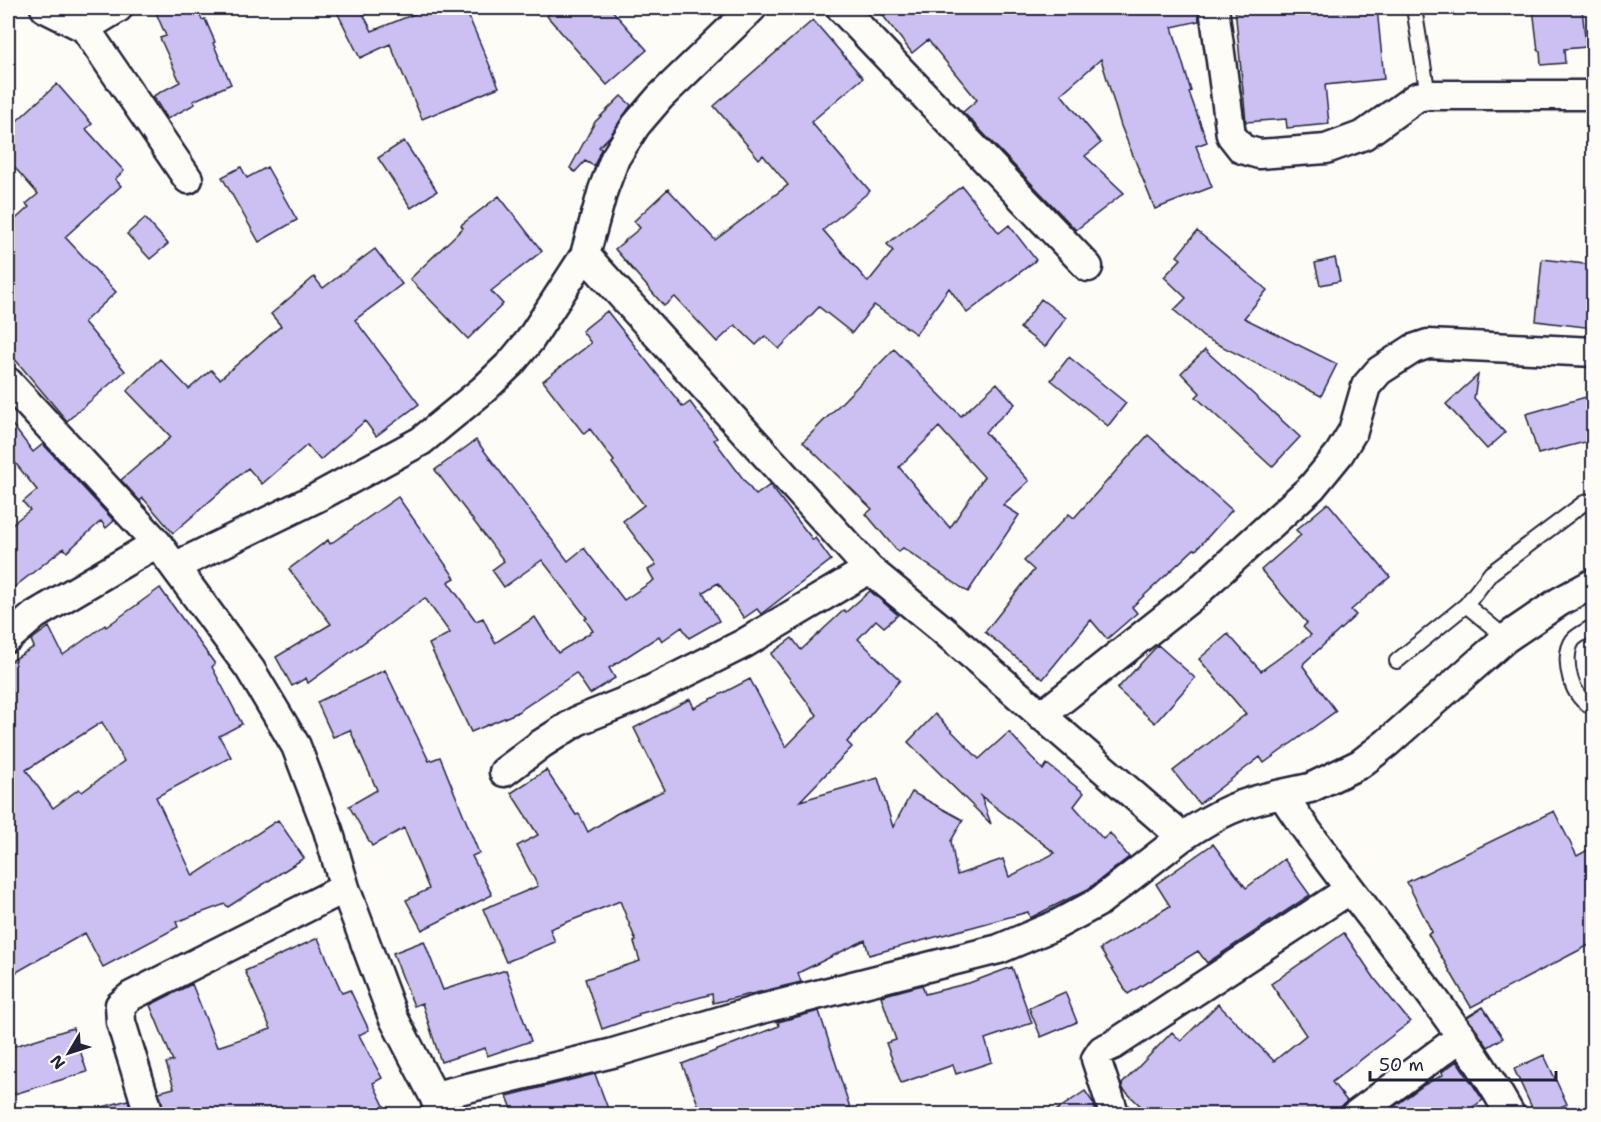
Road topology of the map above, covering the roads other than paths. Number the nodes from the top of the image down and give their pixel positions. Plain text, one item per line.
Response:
1 (45, 8) edge
2 (118, 8) edge
3 (752, 8) edge
4 (841, 8) edge
5 (1214, 8) edge
6 (1414, 8) edge
7 (85, 28) junction
8 (1428, 95) junction
9 (1593, 95) edge
10 (188, 179) dead end
11 (585, 255) junction
12 (1088, 267) dead end
13 (1593, 352) edge
14 (8, 382) edge
15 (1593, 500) edge
16 (157, 543) junction
17 (176, 567) junction
18 (869, 569) junction
19 (1593, 583) edge
20 (1466, 605) junction
21 (1593, 626) edge
22 (8, 638) edge
23 (1506, 638) junction
24 (1397, 661) dead end
25 (1593, 707) edge
26 (1041, 716) junction
27 (504, 772) dead end
28 (1282, 794) junction
29 (1182, 837) junction
30 (345, 888) junction
31 (1349, 890) junction
32 (1462, 1036) junction
33 (437, 1105) edge
34 (148, 1114) edge
35 (1111, 1114) edge
36 (1357, 1114) edge
37 (1510, 1114) edge

1 - 7 street
2 - 7 street
3 - 11 street
4 - 12 street
5 - 8 street
6 - 8 lane
7 - 10 street
8 - 9 street
11 - 17 street
11 - 18 street
13 - 26 street
14 - 16 street
15 - 20 lane
16 - 17 street
16 - 22 street
17 - 30 street
18 - 26 street
18 - 27 street
19 - 23 street
20 - 23 lane
20 - 24 lane
21 - 25 lane
23 - 28 street
26 - 29 street
28 - 29 street
28 - 31 street
29 - 33 street
30 - 33 street
30 - 34 street
31 - 32 street
31 - 35 street
32 - 36 street
32 - 37 street

